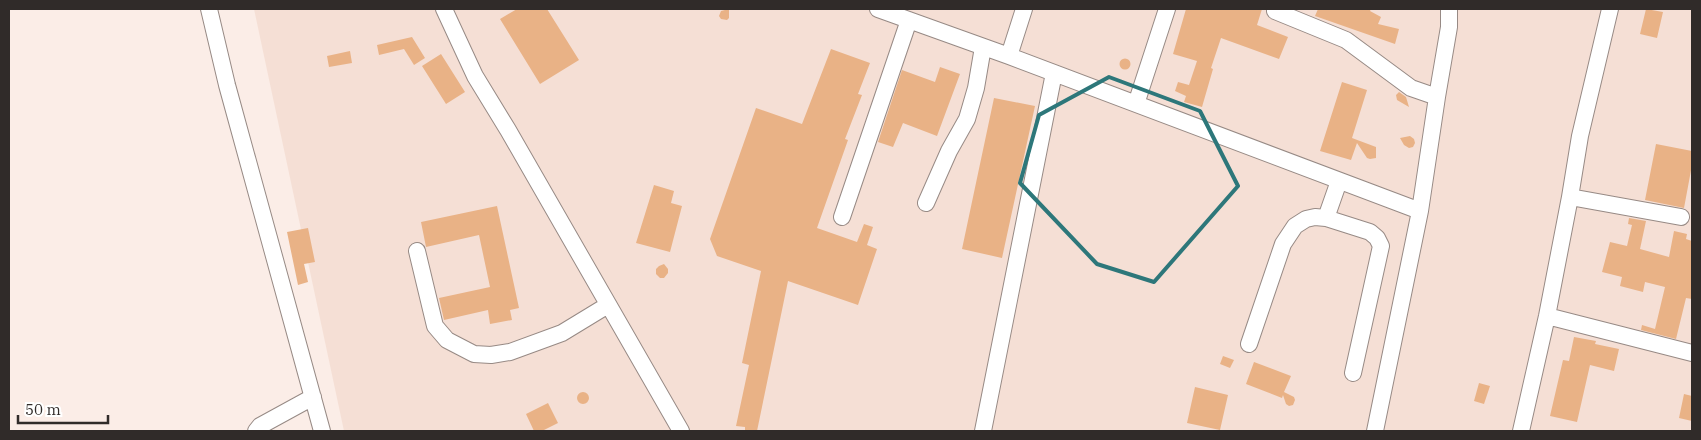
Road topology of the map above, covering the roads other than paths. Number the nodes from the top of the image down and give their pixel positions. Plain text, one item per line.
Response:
1 (209, 9) edge
2 (444, 9) edge
3 (878, 9) edge
4 (1024, 9) edge
5 (1166, 9) edge
6 (1449, 9) edge
7 (1610, 9) edge
8 (1275, 11) dead end
9 (909, 20) junction
10 (983, 47) junction
11 (1009, 56) junction
12 (1054, 73) junction
13 (1436, 97) junction
14 (1136, 104) junction
15 (1339, 181) junction
16 (1570, 197) junction
17 (926, 203) dead end
18 (1420, 211) junction
19 (842, 217) dead end
20 (1681, 217) dead end
21 (1326, 218) junction
22 (417, 251) dead end
23 (608, 305) junction
24 (1547, 316) junction
25 (1249, 344) dead end
26 (1692, 353) edge
27 (1353, 373) dead end
28 (312, 398) junction
29 (256, 431) edge
30 (322, 431) edge
31 (681, 431) edge
32 (982, 431) edge
33 (1375, 431) edge
34 (1521, 431) edge

1 - 28 street
2 - 23 street
3 - 9 street
4 - 11 street
5 - 14 street
6 - 13 street
7 - 16 street
8 - 13 street
9 - 10 street
9 - 19 street
10 - 11 street
10 - 17 street
11 - 12 street
12 - 14 street
12 - 32 street
13 - 18 street
14 - 15 street
15 - 18 street
15 - 21 street
16 - 20 street
16 - 24 street
18 - 33 street
21 - 25 street
21 - 27 street
22 - 23 street
23 - 31 street
24 - 26 street
24 - 34 street
28 - 29 street
28 - 30 street

